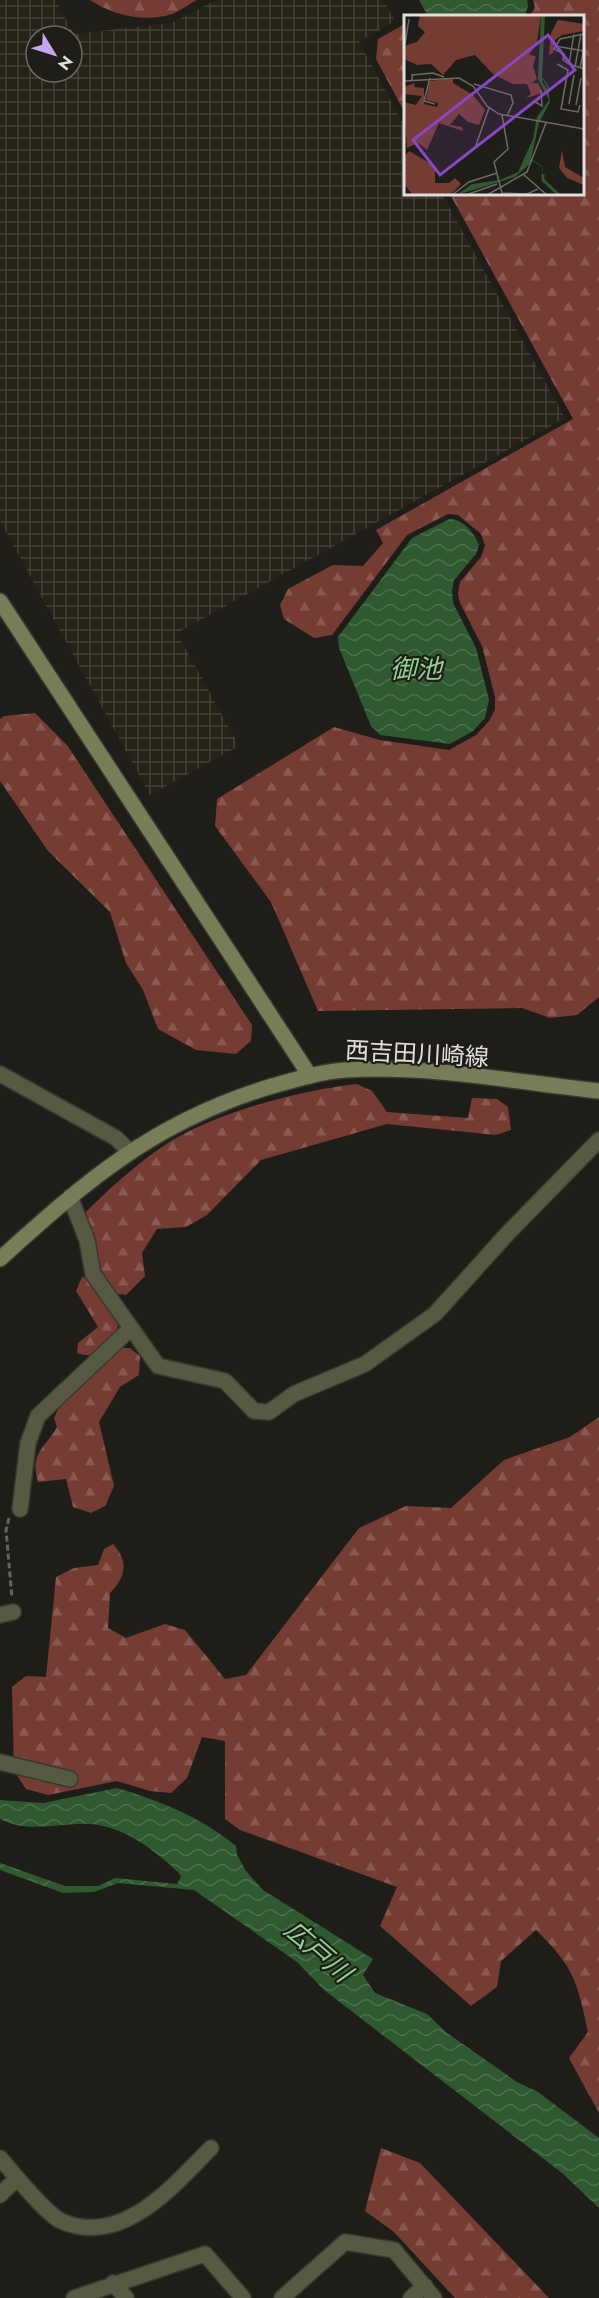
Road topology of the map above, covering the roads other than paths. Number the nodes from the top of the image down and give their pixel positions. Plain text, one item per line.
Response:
1 (0, 601) edge
2 (0, 1074) edge
3 (310, 1076) junction
4 (599, 1091) edge
5 (599, 1140) edge
6 (129, 1151) junction
7 (70, 1197) junction
8 (0, 1259) edge
9 (129, 1330) junction
10 (20, 1509) road end
11 (0, 1762) edge
12 (70, 1779) dead end
13 (212, 2148) dead end
14 (0, 2158) edge
15 (17, 2178) junction
16 (0, 2195) edge
17 (113, 2283) junction
18 (429, 2292) edge
19 (74, 2298) edge
20 (126, 2298) edge
21 (243, 2298) edge
22 (282, 2298) edge
23 (411, 2298) edge

1 - 3 main road
2 - 6 street
3 - 4 main road, 西吉田川崎線
3 - 6 main road, 西吉田川崎線
5 - 9 street
6 - 7 main road, 西吉田川崎線
7 - 8 main road, 西吉田川崎線
7 - 9 street
9 - 10 street
11 - 12 street
13 - 15 street
14 - 15 street
15 - 16 street
17 - 19 street
17 - 20 street
17 - 21 street
18 - 22 street
18 - 23 street

